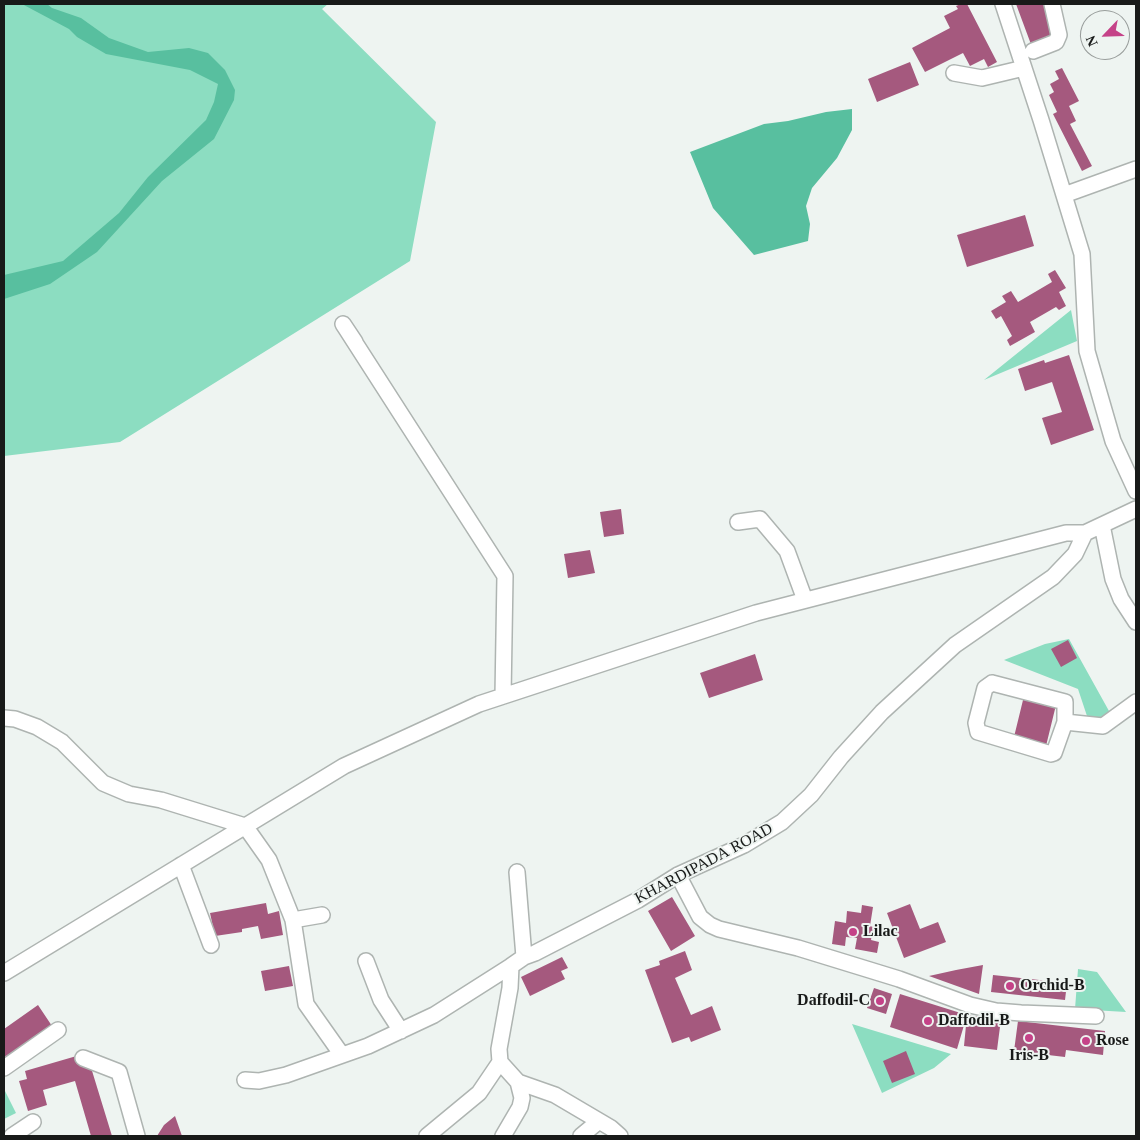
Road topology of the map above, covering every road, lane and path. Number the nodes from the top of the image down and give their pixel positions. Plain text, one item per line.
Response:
1 (1003, 4) edge
2 (1052, 4) edge
3 (1033, 51) dead end
4 (1024, 68) junction
5 (954, 73) dead end
6 (1136, 169) edge
7 (1064, 195) junction
8 (355, 342) dead end
9 (1136, 492) edge
10 (1136, 509) edge
11 (738, 522) dead end
12 (1102, 525) junction
13 (1085, 533) junction
14 (805, 600) junction
15 (1136, 622) edge
16 (503, 696) junction
17 (1136, 702) edge
18 (4, 718) edge
19 (1065, 722) junction
20 (245, 826) junction
21 (181, 865) junction
22 (517, 872) dead end
23 (678, 875) junction
24 (322, 915) dead end
25 (293, 920) junction
26 (211, 945) dead end
27 (524, 957) junction
28 (366, 961) dead end
29 (511, 966) junction
30 (4, 973) edge
31 (1096, 1016) dead end
32 (58, 1030) dead end
33 (401, 1031) junction
34 (342, 1055) junction
35 (83, 1058) dead end
36 (500, 1062) junction
37 (4, 1068) edge
38 (245, 1080) dead end
39 (518, 1082) junction
40 (33, 1122) dead end
41 (599, 1122) junction
42 (12, 1136) edge
43 (137, 1136) edge
44 (426, 1136) edge
45 (503, 1136) edge
46 (581, 1136) edge
47 (620, 1136) edge

1 - 4 street
2 - 3 street
4 - 5 street
4 - 7 street
6 - 7 street
7 - 9 street
8 - 16 street
10 - 12 street
11 - 14 street
12 - 13 street
12 - 15 street
13 - 14 street
13 - 23 street, KHARDIPADA ROAD
14 - 16 street
16 - 20 street
17 - 19 street
18 - 20 street
19 - 19 street
20 - 21 street
20 - 25 street
21 - 26 street
21 - 30 street
22 - 27 street
23 - 27 street, KHARDIPADA ROAD
23 - 31 street
24 - 25 street
25 - 34 street
27 - 29 street, KHARDIPADA ROAD
28 - 33 street
29 - 33 street, KHARDIPADA ROAD
29 - 36 street
32 - 37 street
33 - 34 street, KHARDIPADA ROAD
34 - 38 street, KHARDIPADA ROAD
35 - 43 street
36 - 39 street
36 - 44 street
39 - 41 street
39 - 45 street
40 - 42 street
41 - 46 street
41 - 47 street

